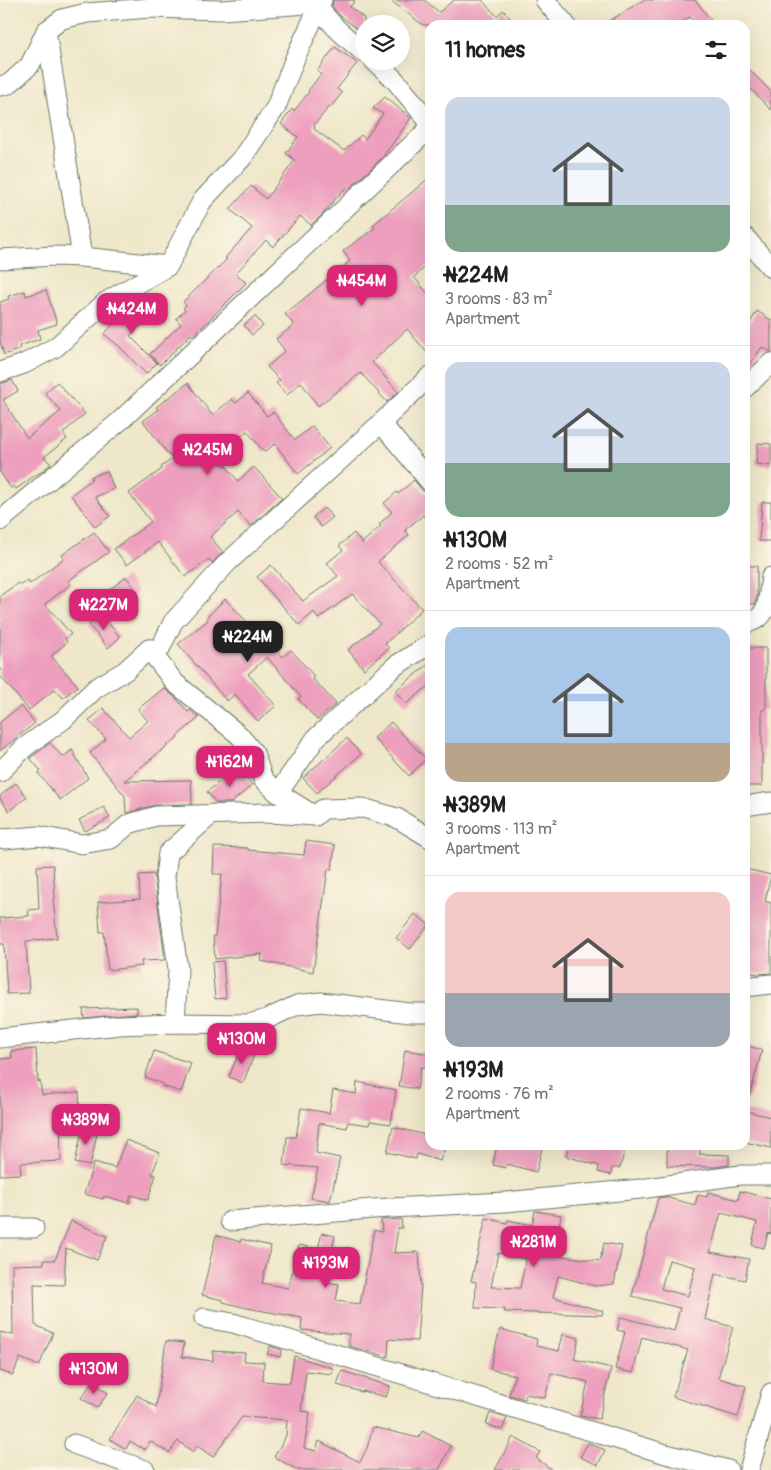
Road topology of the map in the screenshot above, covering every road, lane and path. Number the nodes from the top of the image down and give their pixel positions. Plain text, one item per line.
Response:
1 (545, 0) edge
2 (321, 4) edge
3 (562, 20) edge
4 (46, 31) junction
5 (355, 45) edge
6 (384, 70) edge
7 (0, 86) edge
8 (425, 117) edge
9 (425, 133) edge
10 (750, 243) edge
11 (82, 257) junction
12 (0, 259) edge
13 (168, 266) junction
14 (771, 268) edge
15 (771, 363) edge
16 (0, 372) edge
17 (425, 381) edge
18 (750, 383) edge
19 (381, 423) junction
20 (425, 476) edge
21 (0, 521) edge
22 (771, 577) edge
23 (750, 622) edge
24 (425, 647) edge
25 (149, 649) junction
26 (0, 772) edge
27 (278, 793) junction
28 (771, 802) edge
29 (750, 805) edge
30 (212, 814) junction
31 (315, 816) junction
32 (425, 835) edge
33 (2, 837) edge
34 (771, 984) edge
35 (750, 987) edge
36 (425, 1013) edge
37 (175, 1023) junction
38 (0, 1038) edge
39 (771, 1175) edge
40 (230, 1221) dead end
41 (0, 1228) edge
42 (34, 1228) dead end
43 (204, 1318) dead end
44 (771, 1393) edge
45 (74, 1444) dead end
46 (145, 1470) edge
47 (728, 1470) edge
48 (749, 1470) edge

1 - 3 street
2 - 4 street
2 - 5 street
2 - 13 street
4 - 7 street
4 - 11 street
6 - 8 street
9 - 21 street
10 - 14 street
11 - 12 street
11 - 13 street
13 - 16 street
15 - 18 street
17 - 19 street
19 - 20 street
19 - 25 street
22 - 23 street
24 - 27 street
25 - 26 street
25 - 27 street
27 - 31 street
28 - 29 street
30 - 31 street
30 - 33 street
30 - 37 street
31 - 32 street
34 - 35 street
36 - 37 street
37 - 38 street
39 - 40 street
41 - 42 street
43 - 47 street
44 - 48 street
45 - 46 street

